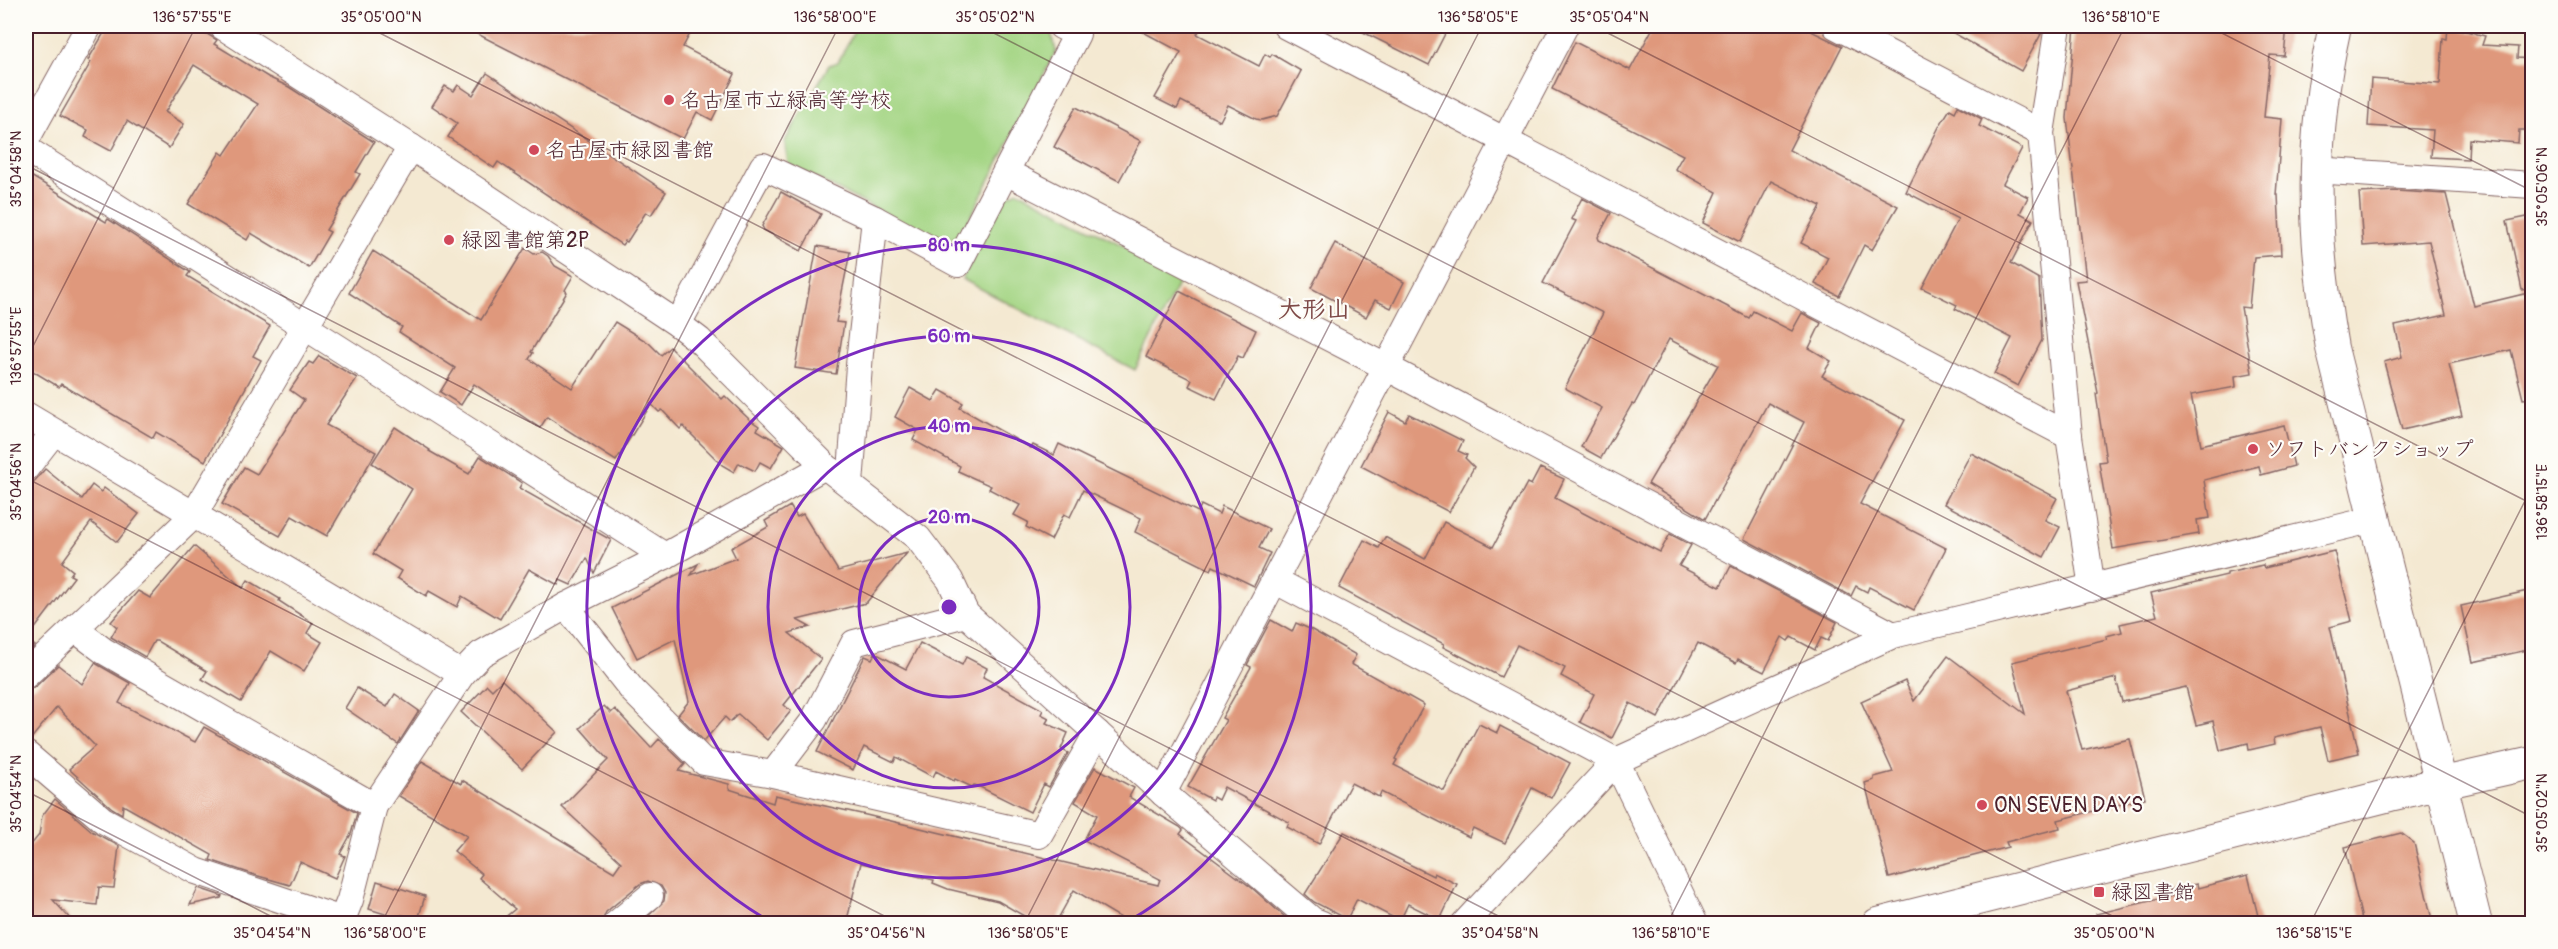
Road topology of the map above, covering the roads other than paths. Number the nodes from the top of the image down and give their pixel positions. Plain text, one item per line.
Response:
1 (88, 26) edge
2 (222, 26) edge
3 (1061, 26) edge
4 (1286, 26) edge
5 (1565, 26) edge
6 (1836, 26) edge
7 (2058, 26) edge
8 (2335, 26) edge
9 (2041, 133) junction
10 (26, 140) edge
11 (1504, 141) junction
12 (411, 147) junction
13 (26, 149) edge
14 (2315, 170) junction
15 (1006, 172) junction
16 (2532, 185) edge
17 (875, 219) junction
18 (678, 324) junction
19 (306, 327) junction
20 (1386, 367) junction
21 (26, 415) edge
22 (54, 432) junction
23 (2069, 436) junction
24 (825, 466) junction
25 (26, 468) edge
26 (850, 484) junction
27 (193, 516) junction
28 (2375, 519) junction
29 (665, 556) junction
30 (1274, 580) junction
31 (2092, 588) junction
32 (566, 606) junction
33 (966, 614) junction
34 (75, 629) junction
35 (1893, 635) junction
36 (26, 675) edge
37 (462, 675) junction
38 (1097, 734) junction
39 (26, 754) edge
40 (1616, 761) junction
41 (2532, 763) edge
42 (772, 774) junction
43 (2441, 784) junction
44 (1163, 793) junction
45 (374, 806) junction
46 (650, 896) dead end
47 (346, 922) edge
48 (616, 924) edge
49 (1322, 924) edge
50 (1464, 924) edge
51 (1695, 924) edge
52 (1878, 924) edge
53 (2476, 924) edge

1 - 10 street
2 - 12 street
3 - 15 street
4 - 11 street
5 - 11 street
6 - 9 street
7 - 9 street
8 - 14 street
9 - 23 street
11 - 20 street
11 - 23 street
12 - 18 street
12 - 19 street
13 - 19 street
14 - 16 street
14 - 28 street
15 - 17 street
15 - 20 street
17 - 18 street
17 - 26 street
18 - 24 street
19 - 27 street
19 - 29 street
20 - 30 street
20 - 35 street
21 - 22 street
22 - 25 street
22 - 27 street
23 - 31 street
24 - 26 street
24 - 29 street
26 - 33 street
27 - 34 street
27 - 37 street
28 - 31 street
28 - 43 street
29 - 32 street
30 - 40 street
30 - 44 street
31 - 35 street
32 - 37 street
32 - 42 street
33 - 38 street
33 - 42 street
34 - 36 street
34 - 45 street
35 - 40 street
37 - 45 street
38 - 42 street
38 - 44 street
39 - 47 street
40 - 50 street
40 - 51 street
41 - 43 street
43 - 52 street
43 - 53 street
44 - 49 street
45 - 47 street
46 - 48 street

